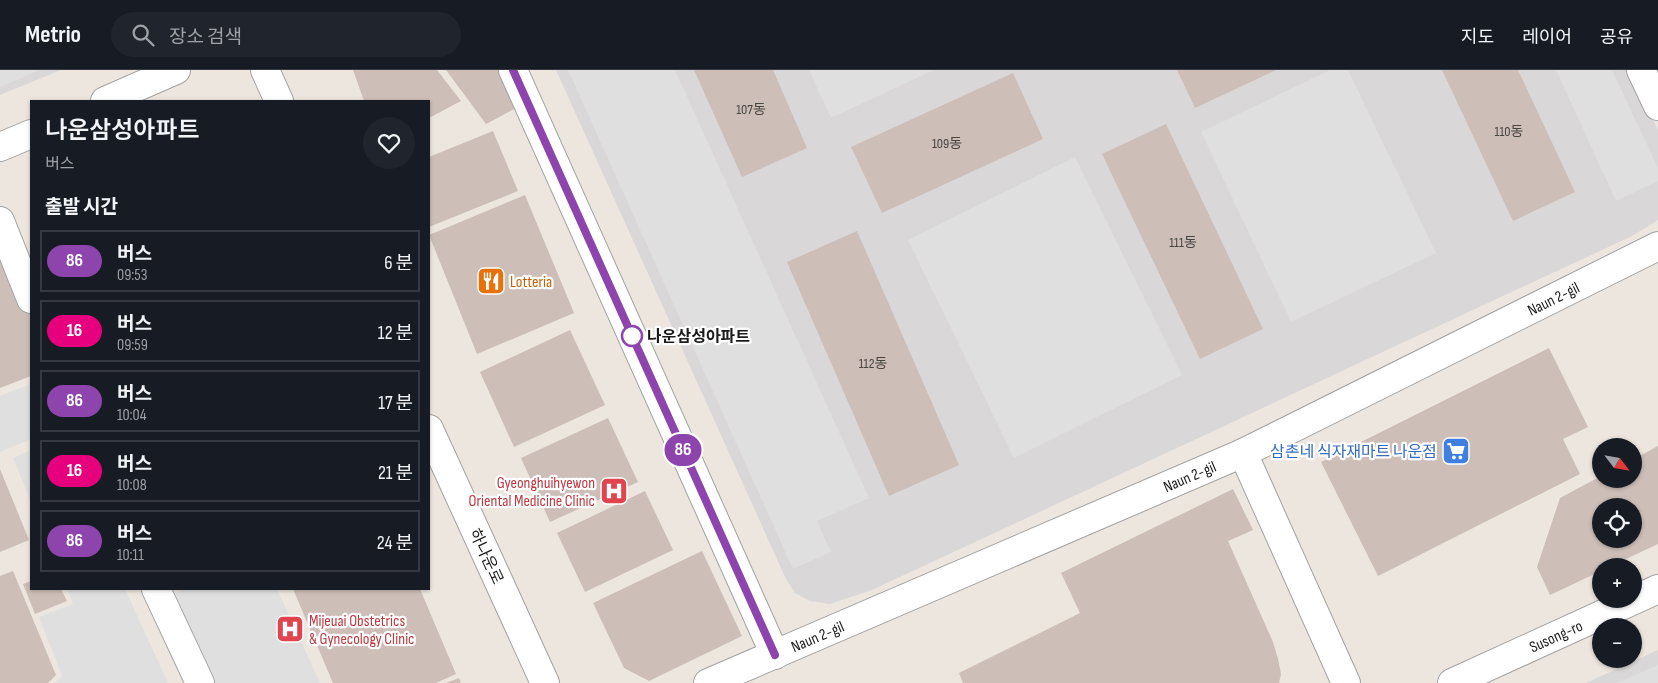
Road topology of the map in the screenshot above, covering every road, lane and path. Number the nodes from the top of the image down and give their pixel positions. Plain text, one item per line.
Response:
1 (176, 70) edge
2 (264, 70) edge
3 (513, 70) edge
4 (1641, 70) edge
5 (107, 100) edge
6 (279, 100) edge
7 (1658, 106) edge
8 (30, 134) edge
9 (0, 147) edge
10 (0, 221) edge
11 (1658, 246) edge
12 (30, 296) edge
13 (430, 431) edge
14 (1243, 453) junction
15 (1658, 589) edge
16 (156, 590) edge
17 (775, 655) junction
18 (200, 683) edge
19 (545, 683) edge
20 (708, 683) edge
21 (1346, 683) edge
22 (1452, 683) edge

1 - 5 street
2 - 6 street
3 - 17 street
4 - 7 street
8 - 9 street
10 - 12 street
11 - 14 street, Naun 2-gil
13 - 19 street, 하나운로
14 - 17 street, Naun 2-gil
14 - 21 street
15 - 22 street, Susong-ro
16 - 18 street
17 - 20 street, Naun 2-gil

